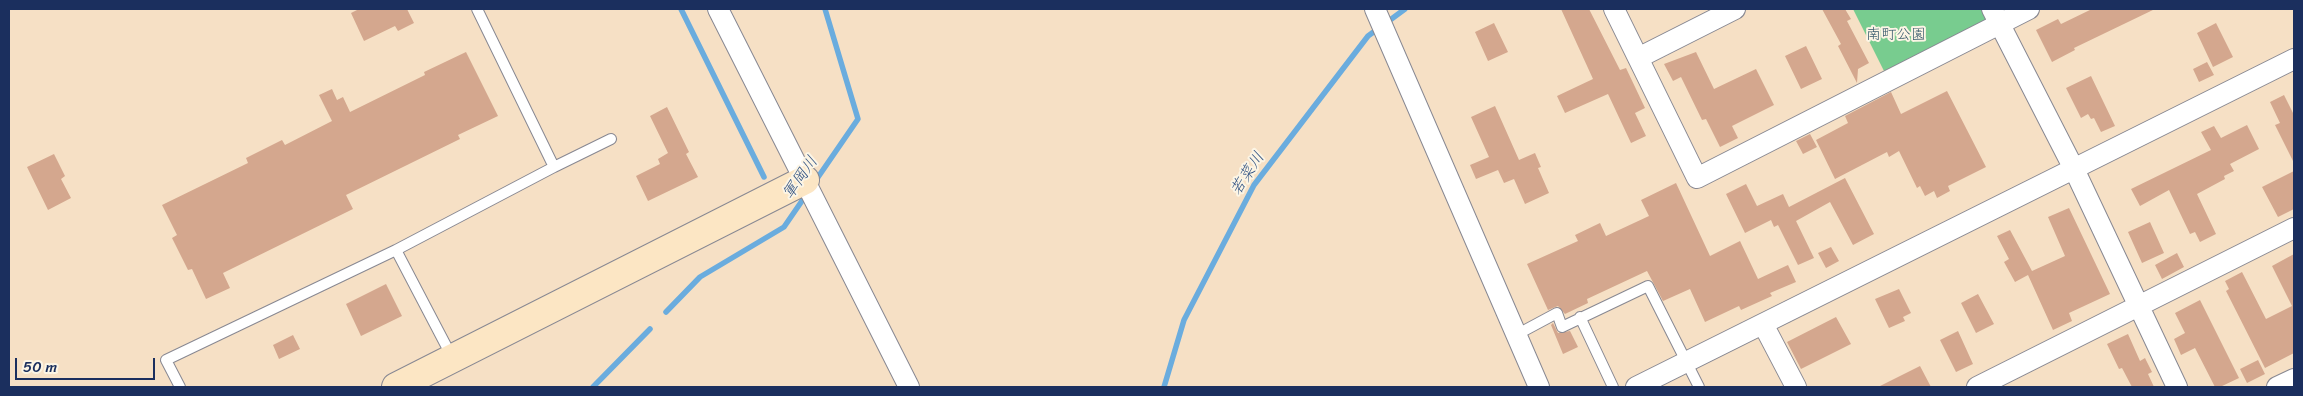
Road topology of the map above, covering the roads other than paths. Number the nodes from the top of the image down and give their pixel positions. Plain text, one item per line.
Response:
1 (477, 9) edge
2 (718, 9) edge
3 (1375, 9) edge
4 (1614, 9) edge
5 (1735, 9) edge
6 (2029, 9) edge
7 (1996, 16) edge
8 (1638, 58) junction
9 (2294, 59) edge
10 (611, 139) dead end
11 (554, 166) junction
12 (2074, 169) junction
13 (805, 180) junction
14 (2294, 228) edge
15 (396, 250) junction
16 (2138, 307) junction
17 (1580, 318) junction
18 (1763, 324) junction
19 (1516, 334) junction
20 (453, 358) junction
21 (1686, 362) junction
22 (2294, 378) edge
23 (180, 387) edge
24 (396, 387) edge
25 (909, 387) edge
26 (1539, 387) edge
27 (1613, 387) edge
28 (1636, 387) edge
29 (1699, 387) edge
30 (1796, 387) edge
31 (1978, 387) edge
32 (2177, 387) edge
33 (2277, 387) edge

1 - 11 lane
2 - 13 street
3 - 19 street
4 - 8 street
5 - 8 street
6 - 7 street
7 - 8 street
7 - 12 street
9 - 12 street
10 - 11 lane
11 - 15 lane
12 - 16 street
12 - 18 street
13 - 20 street
13 - 25 street
14 - 16 street
15 - 20 lane
15 - 23 lane
16 - 31 street
16 - 32 street
17 - 19 lane
17 - 21 lane
17 - 27 lane
18 - 21 street
18 - 30 street
19 - 26 street
20 - 24 street
21 - 28 street
21 - 29 lane
22 - 33 street

